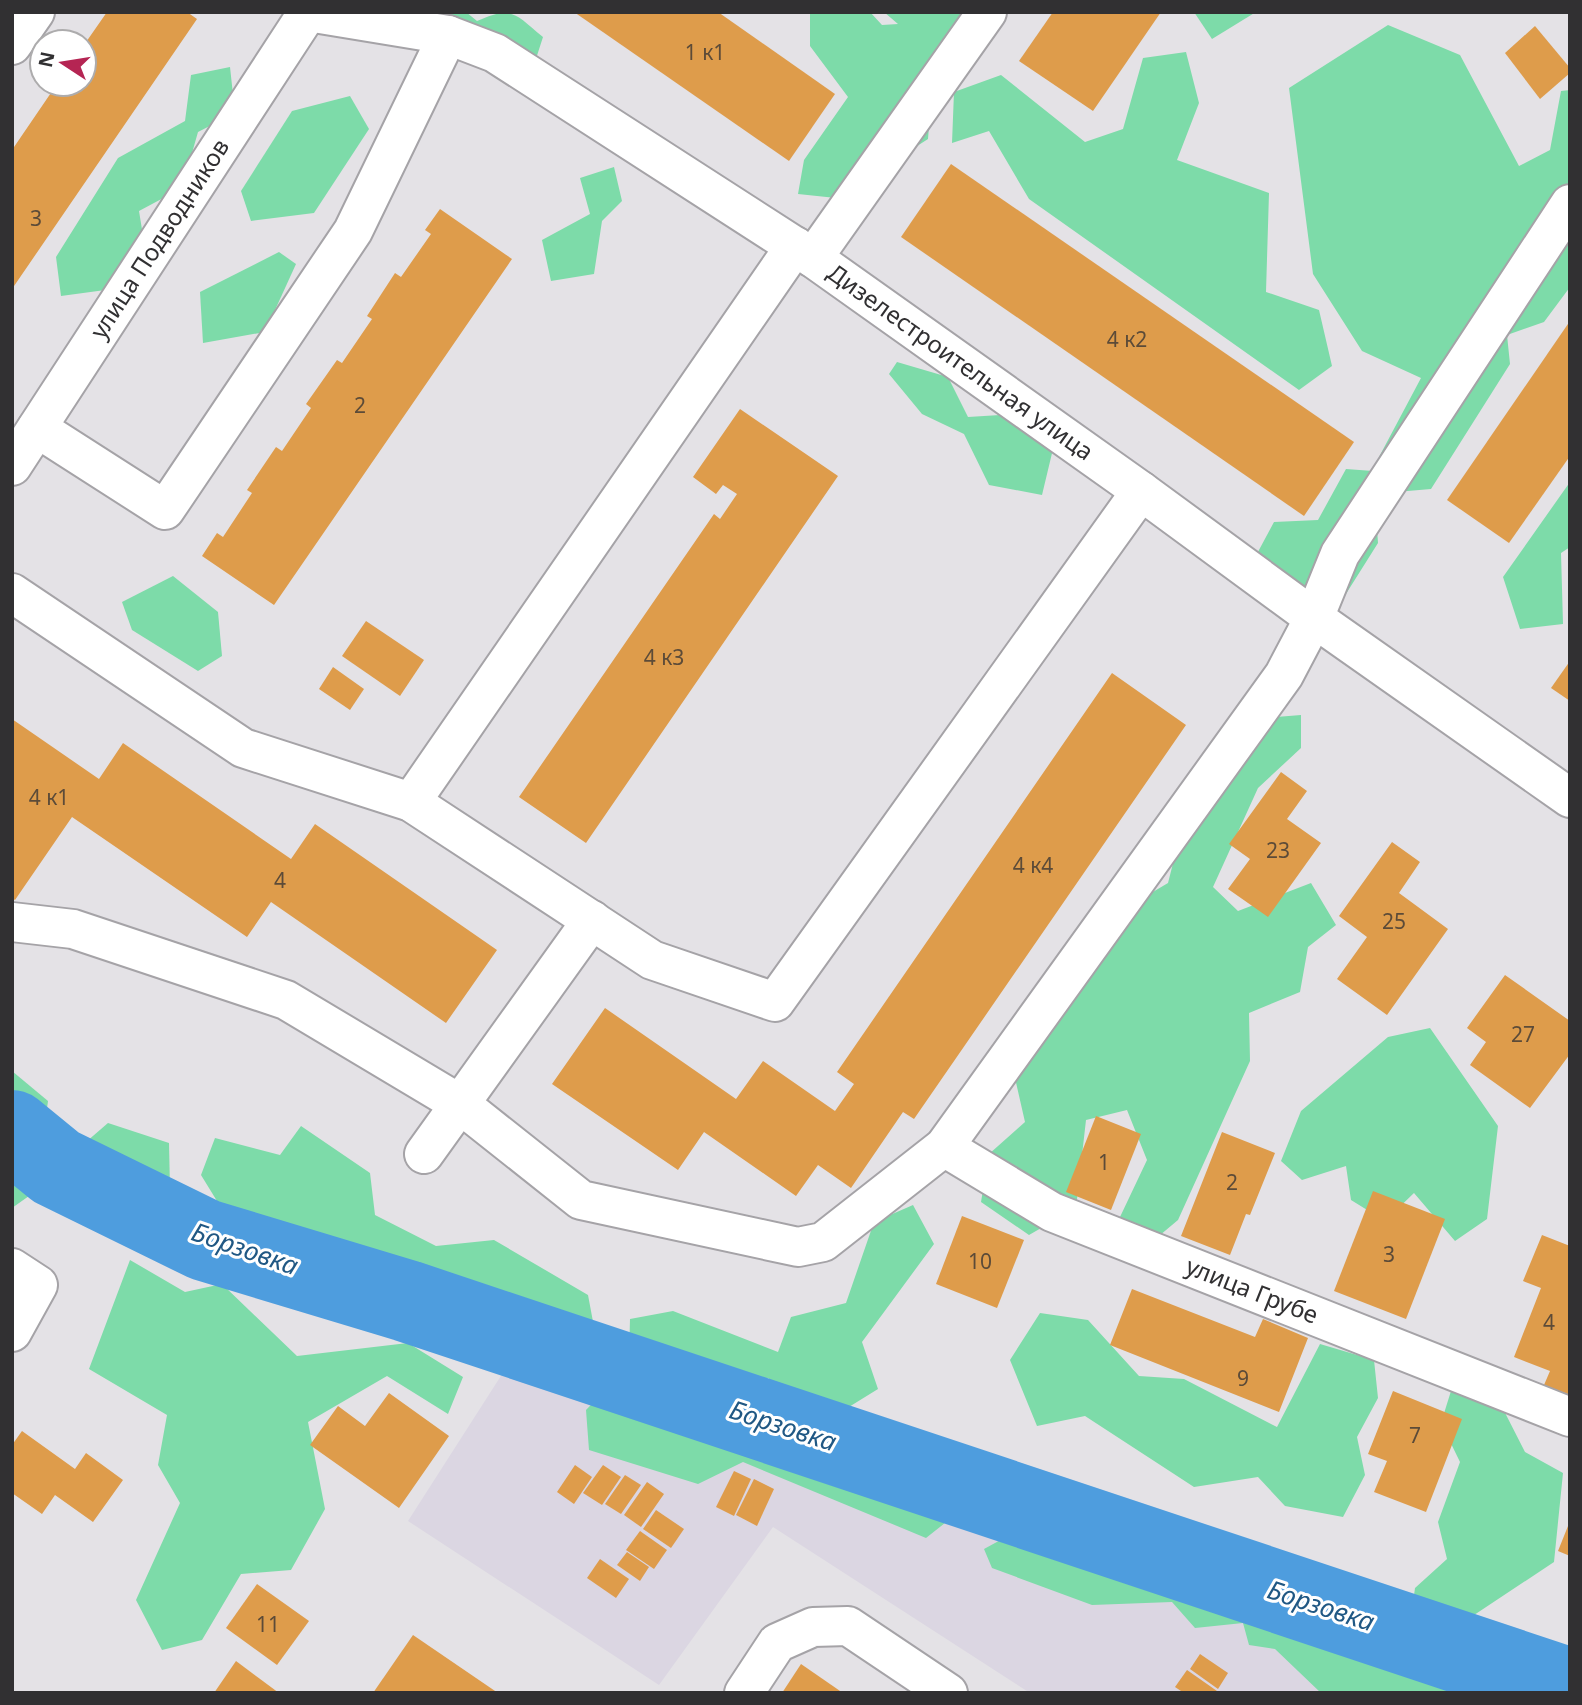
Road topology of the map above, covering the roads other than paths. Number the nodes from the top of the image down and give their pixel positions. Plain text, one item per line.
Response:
1 (34, 12) edge
2 (308, 12) edge
3 (987, 12) edge
4 (448, 35) junction
5 (12, 45) edge
6 (1570, 204) edge
7 (804, 252) junction
8 (37, 428) junction
9 (12, 466) edge
10 (1141, 491) junction
11 (12, 593) edge
12 (1314, 618) junction
13 (1570, 798) edge
14 (411, 802) junction
15 (592, 920) junction
16 (12, 922) edge
17 (460, 1104) junction
18 (944, 1147) junction
19 (424, 1154) dead end
20 (25, 1277) edge
21 (12, 1332) edge
22 (1570, 1417) edge
23 (744, 1693) edge
24 (948, 1693) edge

1 - 5 street
2 - 4 street, Дизелестроительная улица
2 - 8 street, улица Подводников
3 - 7 street
4 - 7 street, Дизелестроительная улица
4 - 8 street
6 - 12 street
7 - 10 street, Дизелестроительная улица
7 - 14 street
8 - 9 street, улица Подводников
10 - 12 street, Дизелестроительная улица
10 - 15 street
11 - 14 street
12 - 13 street, Дизелестроительная улица
12 - 18 street
14 - 15 street
15 - 17 street
16 - 17 street
17 - 18 street
17 - 19 street
18 - 22 street, улица Грубе
20 - 21 street
23 - 24 street

